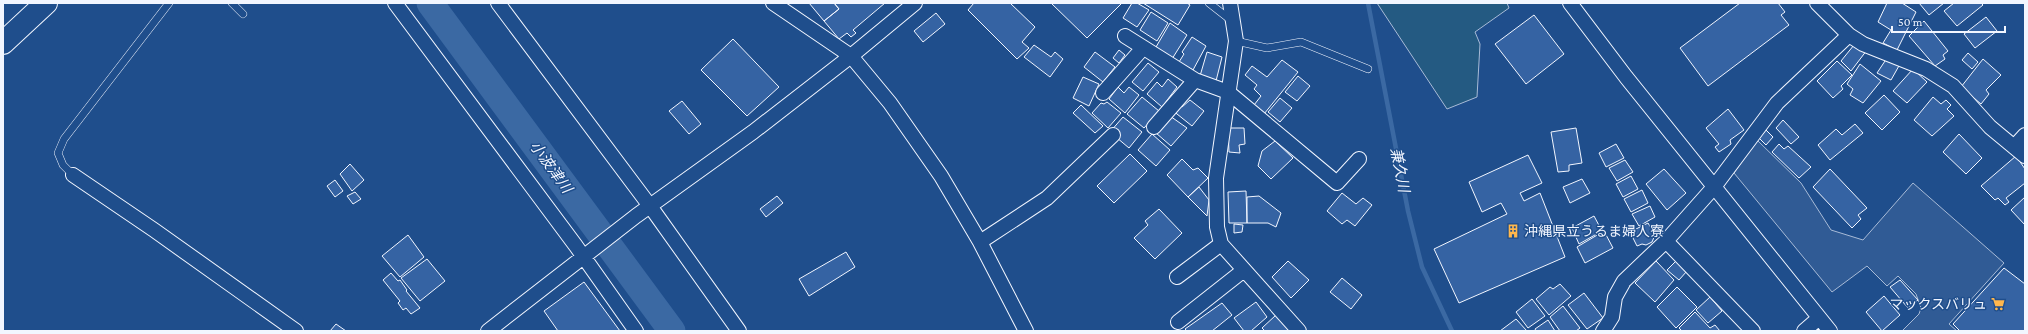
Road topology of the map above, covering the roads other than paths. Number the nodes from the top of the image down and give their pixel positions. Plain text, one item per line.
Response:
1 (46, 3) edge
2 (169, 3) edge
3 (232, 3) edge
4 (395, 3) edge
5 (498, 3) edge
6 (773, 3) edge
7 (915, 3) edge
8 (1209, 3) edge
9 (1230, 3) edge
10 (1570, 3) edge
11 (1817, 3) edge
12 (243, 14) dead end
13 (1233, 22) junction
14 (1849, 35) junction
15 (1125, 36) dead end
16 (1236, 41) junction
17 (3, 42) edge
18 (1143, 48) junction
19 (851, 56) junction
20 (1368, 69) dead end
21 (1195, 80) junction
22 (1228, 92) junction
23 (1103, 93) dead end
24 (1154, 127) dead end
25 (1113, 135) dead end
26 (2025, 135) edge
27 (2020, 152) edge
28 (1359, 160) dead end
29 (73, 175) joint
30 (1714, 187) junction
31 (650, 206) junction
32 (1666, 241) junction
33 (980, 242) junction
34 (1221, 244) junction
35 (588, 252) junction
36 (1244, 270) junction
37 (1177, 277) dead end
38 (1819, 318) junction
39 (1178, 322) dead end
40 (296, 331) edge
41 (488, 331) edge
42 (636, 331) edge
43 (739, 331) edge
44 (1026, 331) edge
45 (1299, 331) edge
46 (1603, 331) edge
47 (1753, 331) edge
48 (1804, 331) edge
49 (1830, 331) edge

1 - 17 highway
2 - 29 lane
3 - 12 lane
4 - 35 street
5 - 31 street
6 - 19 street
7 - 19 street
8 - 13 lane
9 - 13 street
10 - 30 street
11 - 14 street
13 - 16 street
14 - 27 street
14 - 30 street
15 - 18 street
16 - 20 lane
16 - 22 street
18 - 21 street
18 - 23 street
19 - 31 street
19 - 33 street
21 - 22 street
21 - 24 street
22 - 28 street
22 - 34 street
25 - 33 street
26 - 27 street
29 - 40 street
30 - 32 street
30 - 38 street
31 - 35 street
31 - 43 street
32 - 46 street
32 - 47 street
33 - 44 street
34 - 36 street
34 - 37 street
35 - 41 street
35 - 42 street
36 - 39 street
36 - 45 street
38 - 48 street
38 - 49 street

